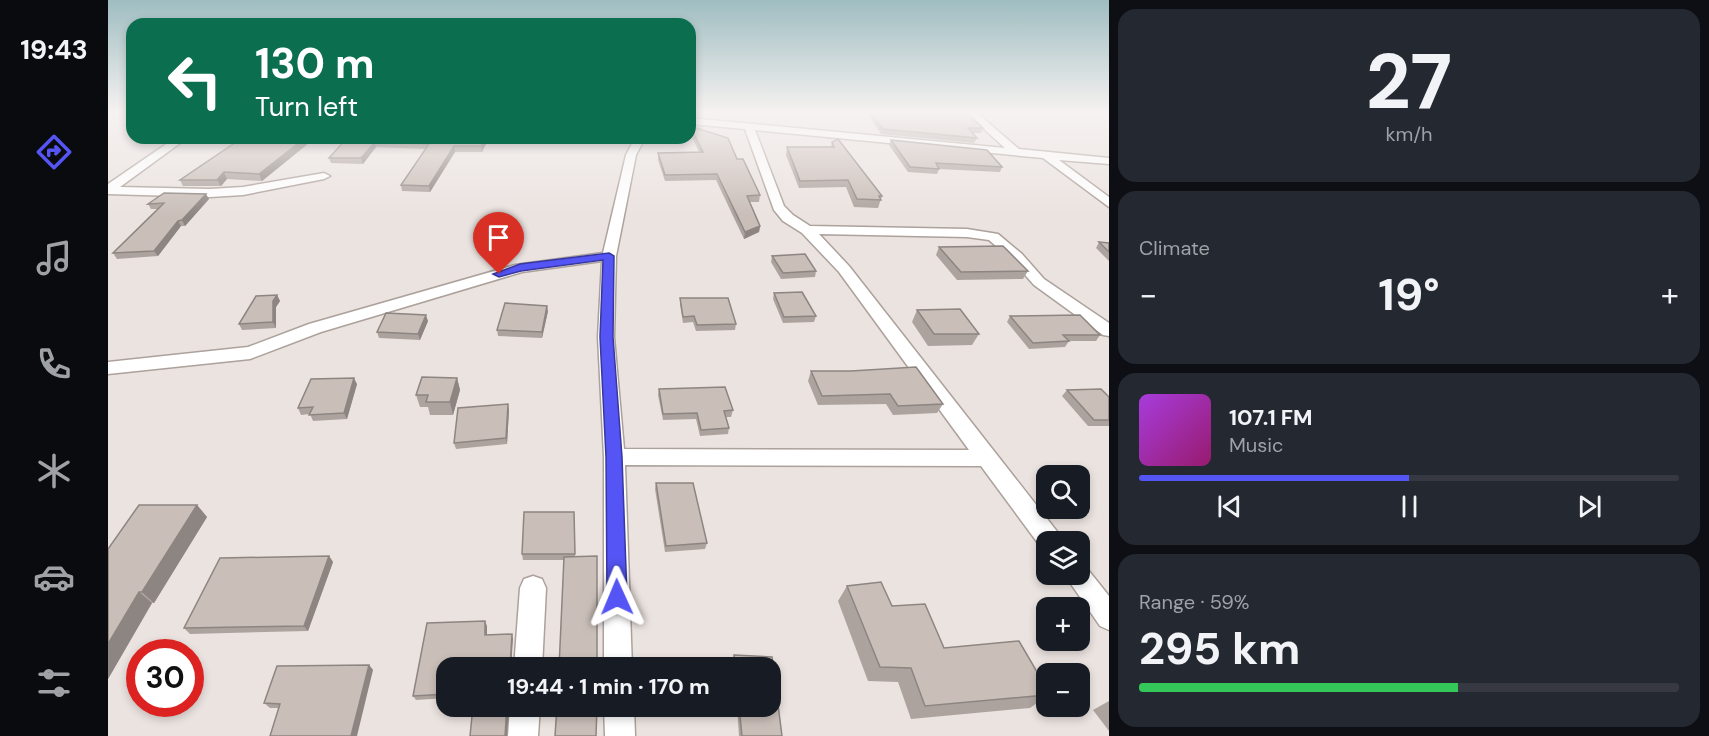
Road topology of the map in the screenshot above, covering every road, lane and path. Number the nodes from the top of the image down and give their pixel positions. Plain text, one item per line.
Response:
1 (169, 147) edge
2 (635, 147) edge
3 (756, 147) edge
4 (981, 147) edge
5 (1011, 147) edge
6 (1015, 151) junction
7 (1045, 154) junction
8 (1109, 161) edge
9 (324, 176) dead end
10 (108, 190) edge
11 (1109, 203) edge
12 (807, 230) junction
13 (609, 256) junction
14 (1109, 331) edge
15 (108, 368) edge
16 (614, 457) junction
17 (987, 458) junction
18 (1043, 531) edge
19 (1085, 585) edge
20 (533, 588) dead end
21 (1109, 617) edge
22 (529, 657) edge
23 (618, 657) edge
24 (524, 717) edge
25 (619, 717) edge
26 (523, 736) edge
27 (620, 736) edge

1 - 10 street
2 - 13 street
3 - 12 street
4 - 6 street
5 - 6 street
6 - 7 street
7 - 8 street
7 - 11 street
9 - 10 street
12 - 14 street
12 - 17 street
13 - 15 street
13 - 16 street
16 - 17 street
16 - 23 street
17 - 18 street
19 - 21 street
20 - 22 street
24 - 26 street
25 - 27 street

